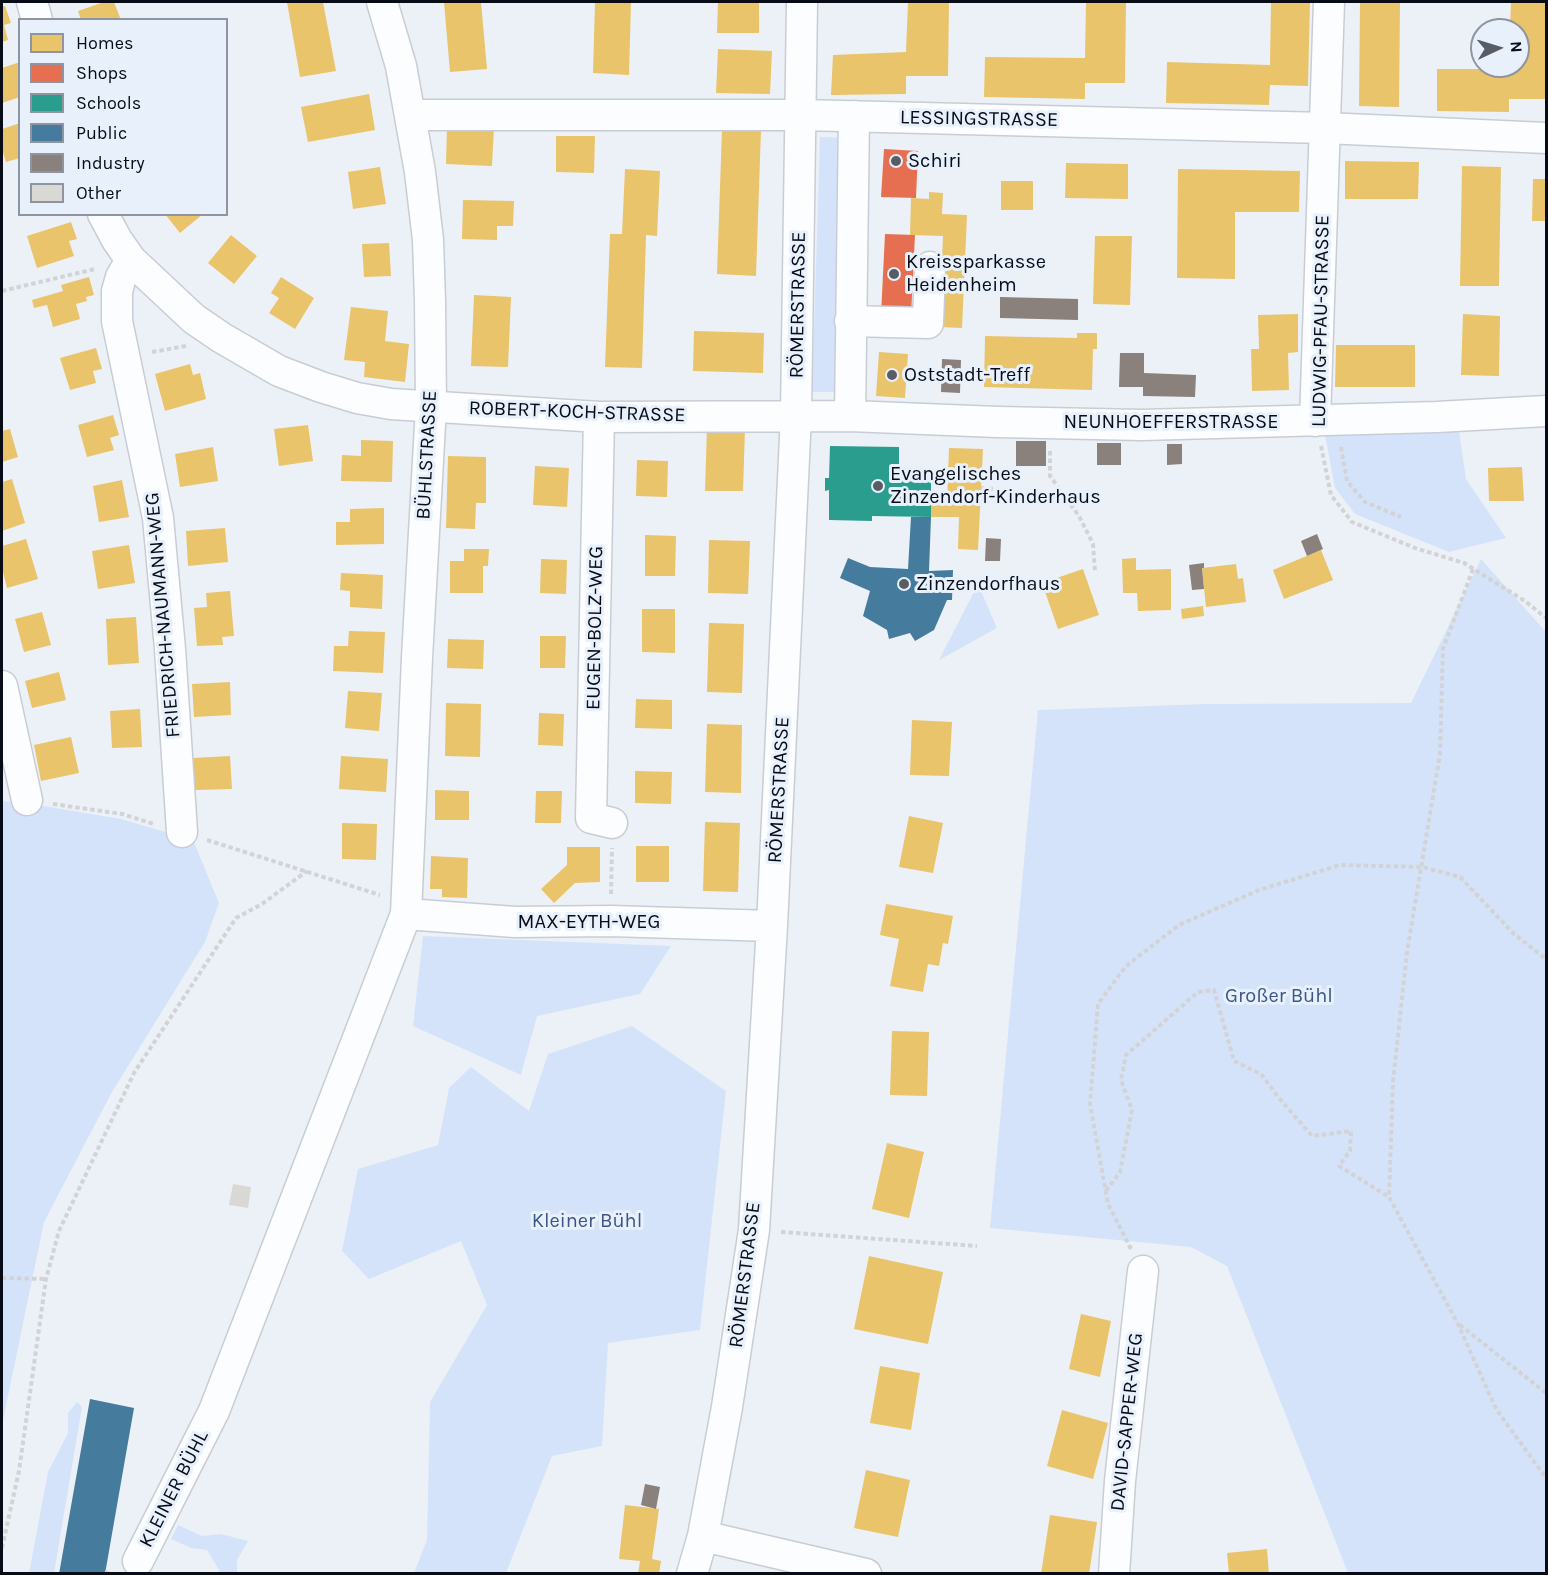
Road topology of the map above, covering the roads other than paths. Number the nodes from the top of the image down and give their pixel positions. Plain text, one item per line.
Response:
1 (32, 2) edge
2 (382, 2) edge
3 (802, 2) edge
4 (1329, 2) edge
5 (36, 18) edge
6 (411, 115) junction
7 (801, 115) junction
8 (854, 116) junction
9 (1325, 128) junction
10 (1546, 138) edge
11 (104, 216) edge
12 (131, 260) junction
13 (930, 267) dead end
14 (850, 321) junction
15 (431, 407) junction
16 (1546, 411) edge
17 (796, 415) junction
18 (850, 416) junction
19 (599, 417) junction
20 (1326, 421) junction
21 (2, 686) edge
22 (27, 800) dead end
23 (612, 823) road end
24 (182, 832) dead end
25 (406, 914) junction
26 (772, 926) junction
27 (1143, 1270) road end
28 (703, 1536) junction
29 (125, 1567) edge
30 (692, 1574) edge
31 (866, 1574) edge
32 (1114, 1574) edge

1 - 5 street
2 - 6 street, BÜHLSTRASSE
3 - 7 street, RÖMERSTRASSE
4 - 9 street, LUDWIG-PFAU-STRASSE
6 - 7 street, LESSINGSTRASSE
6 - 15 street, BÜHLSTRASSE
7 - 8 street, LESSINGSTRASSE
7 - 17 street, RÖMERSTRASSE
8 - 9 street, LESSINGSTRASSE
8 - 14 street
9 - 10 street, LESSINGSTRASSE
9 - 20 street, LUDWIG-PFAU-STRASSE
11 - 12 street, ROBERT-KOCH-STRASSE
12 - 15 street, ROBERT-KOCH-STRASSE
12 - 24 street, FRIEDRICH-NAUMANN-WEG
13 - 14 street
14 - 18 street
15 - 19 street, ROBERT-KOCH-STRASSE
15 - 25 street, BÜHLSTRASSE
16 - 20 street, NEUNHOEFFERSTRASSE
17 - 18 street, NEUNHOEFFERSTRASSE
17 - 19 street, ROBERT-KOCH-STRASSE
17 - 26 street, RÖMERSTRASSE
18 - 20 street, NEUNHOEFFERSTRASSE
19 - 23 street, EUGEN-BOLZ-WEG
21 - 22 street
25 - 26 street, MAX-EYTH-WEG
25 - 29 street, KLEINER BÜHL
26 - 28 street, RÖMERSTRASSE
27 - 32 street, DAVID-SAPPER-WEG
28 - 30 street, RÖMERSTRASSE
28 - 31 street

